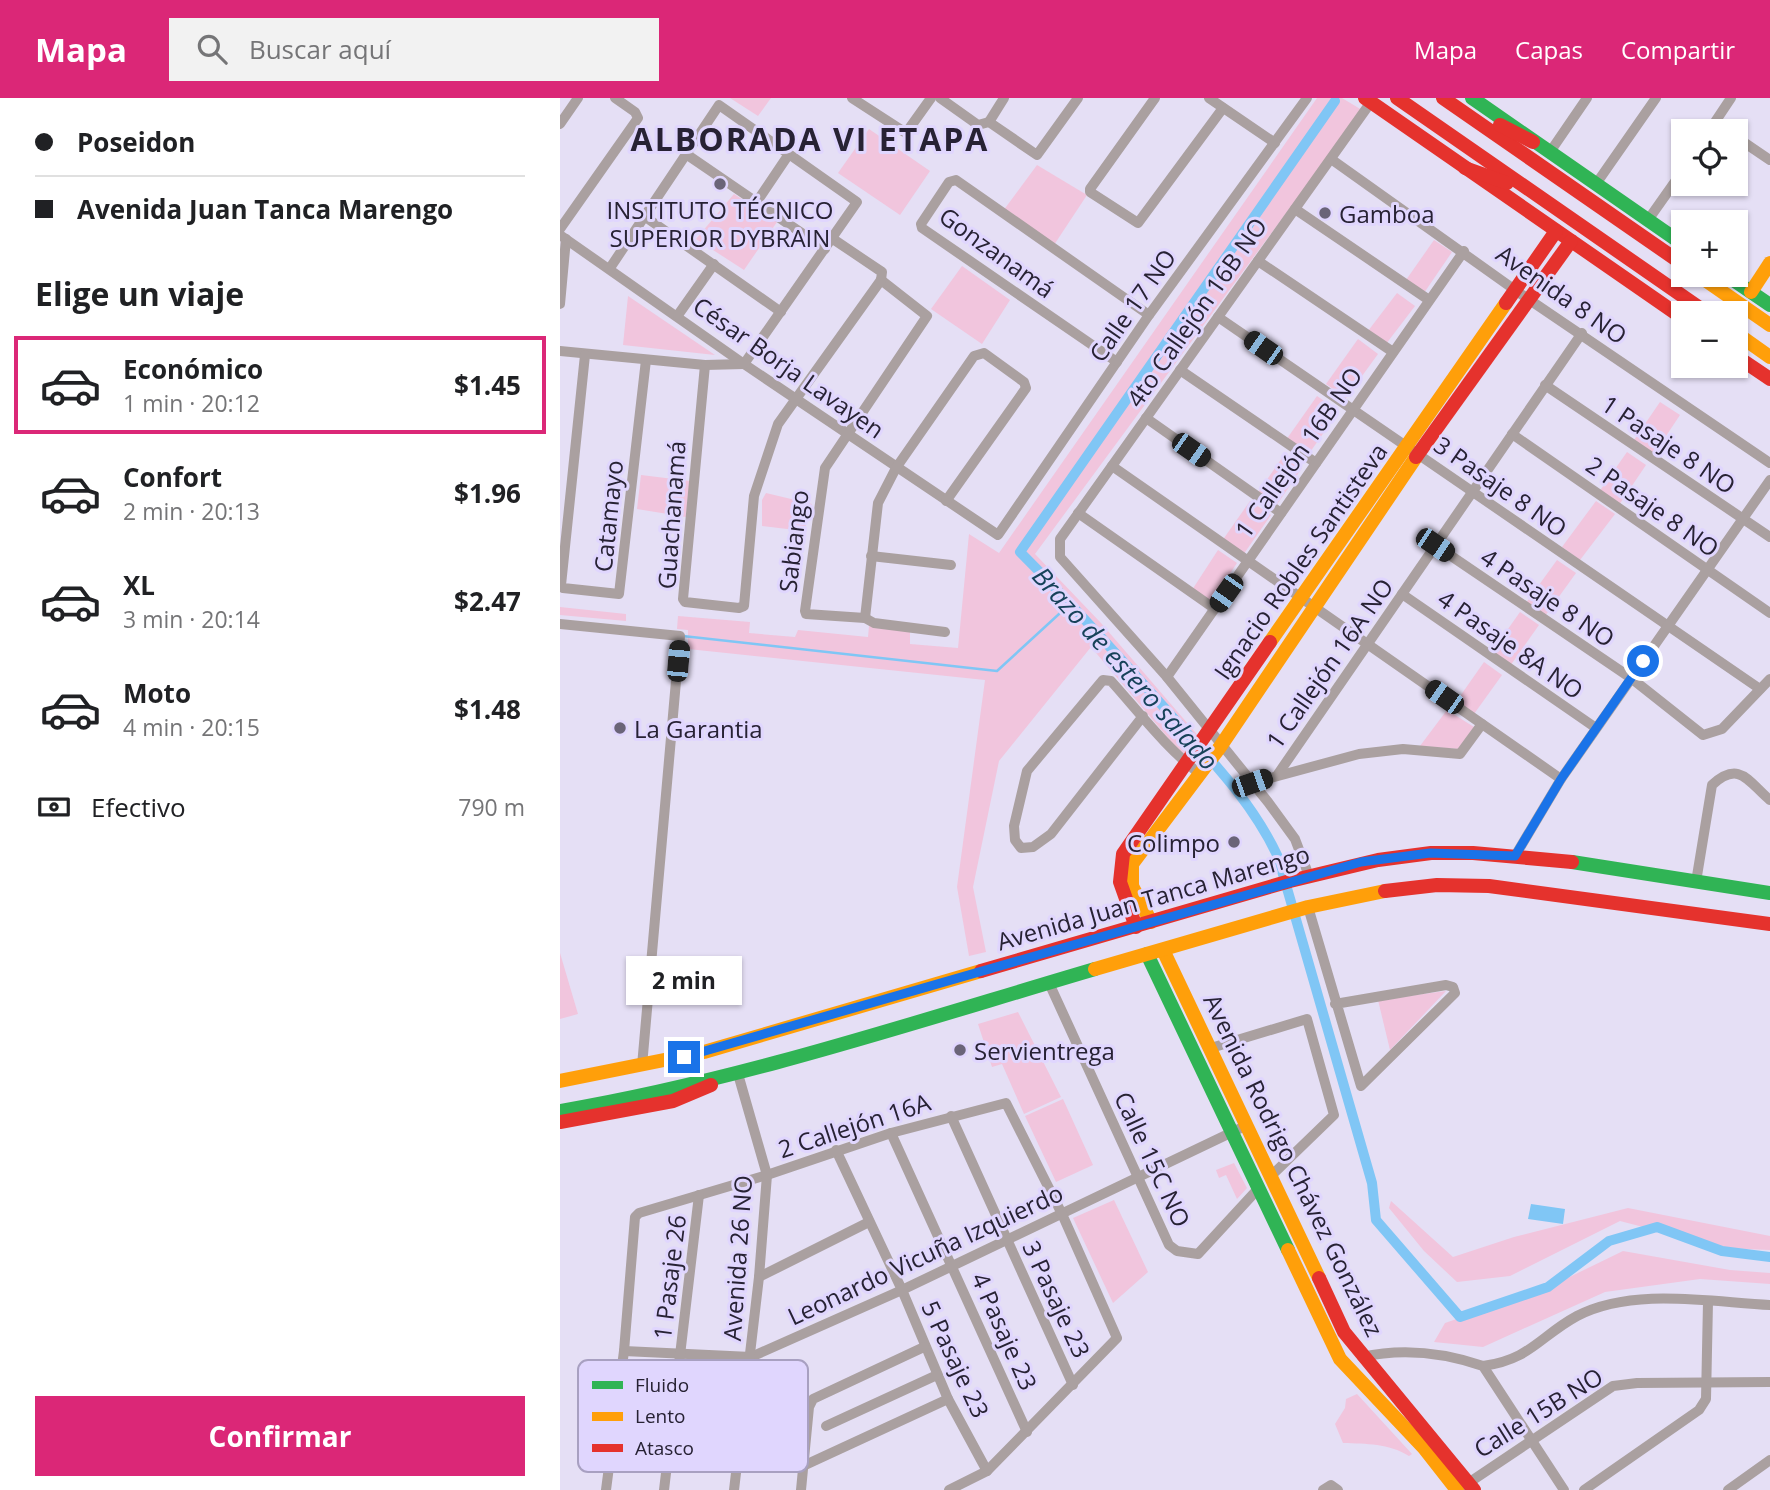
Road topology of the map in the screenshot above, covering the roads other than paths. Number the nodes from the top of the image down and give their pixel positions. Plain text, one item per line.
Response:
1 (578, 98) edge
2 (615, 98) edge
3 (852, 98) edge
4 (931, 98) edge
5 (940, 98) edge
6 (1004, 98) edge
7 (1078, 98) edge
8 (1155, 98) edge
9 (1209, 98) edge
10 (1307, 98) edge
11 (1397, 98) edge
12 (1472, 98) edge
13 (1587, 98) edge
14 (1656, 98) edge
15 (1731, 98) edge
16 (1444, 99) edge
17 (1368, 100) edge
18 (1223, 108) junction
19 (1717, 119) edge
20 (989, 122) junction
21 (560, 124) edge
22 (1534, 142) junction
23 (1275, 143) junction
24 (1748, 145) edge
25 (1550, 152) junction
26 (686, 154) junction
27 (789, 154) junction
28 (1331, 159) junction
29 (1770, 160) edge
30 (1465, 168) junction
31 (1596, 184) junction
32 (1671, 187) edge
33 (1532, 191) junction
34 (756, 203) junction
35 (1295, 209) junction
36 (645, 216) junction
37 (1648, 220) junction
38 (560, 229) edge
39 (1556, 231) junction
40 (1671, 236) edge
41 (563, 237) edge
42 (833, 239) junction
43 (1571, 241) junction
44 (825, 249) junction
45 (1464, 251) junction
46 (1671, 256) edge
47 (1258, 261) junction
48 (714, 264) junction
49 (1770, 264) edge
50 (610, 268) junction
51 (881, 280) junction
52 (1715, 287) edge
53 (1744, 287) edge
54 (1515, 290) junction
55 (1751, 292) junction
56 (1530, 299) junction
57 (1429, 300) junction
58 (1690, 301) edge
59 (560, 304) edge
60 (1770, 305) edge
61 (1671, 310) edge
62 (781, 312) junction
63 (678, 315) junction
64 (1149, 315) junction
65 (1218, 317) junction
66 (1770, 325) edge
67 (1581, 333) junction
68 (1748, 341) edge
69 (560, 351) edge
70 (1394, 352) junction
71 (585, 355) junction
72 (1770, 357) edge
73 (646, 360) junction
74 (1117, 362) junction
75 (1748, 363) edge
76 (705, 365) junction
77 (744, 365) junction
78 (1180, 370) junction
79 (1770, 379) edge
80 (1545, 385) junction
81 (796, 398) junction
82 (1353, 410) junction
83 (1146, 418) junction
84 (847, 432) junction
85 (1512, 434) junction
86 (1412, 450) junction
87 (1316, 463) junction
88 (1770, 463) edge
89 (1112, 466) junction
90 (896, 468) junction
91 (1770, 481) edge
92 (1472, 492) junction
93 (946, 501) junction
94 (1078, 513) junction
95 (1281, 513) junction
96 (1743, 519) junction
97 (994, 534) joint
98 (1770, 537) edge
99 (1435, 545) junction
100 (871, 556) junction
101 (1248, 561) junction
102 (951, 565) dead end
103 (1707, 570) junction
104 (1402, 594) junction
105 (1301, 598) junction
106 (1314, 607) junction
107 (1215, 609) junction
108 (1770, 613) edge
109 (865, 618) junction
110 (560, 624) edge
111 (1668, 626) junction
112 (945, 632) dead end
113 (1367, 644) junction
114 (1167, 677) junction
115 (1631, 678) junction
116 (1770, 679) edge
117 (1760, 689) junction
118 (1143, 716) junction
119 (1482, 724) junction
120 (1596, 728) junction
121 (1207, 736) junction
122 (1218, 749) junction
123 (1188, 762) junction
124 (1201, 772) junction
125 (1278, 774) junction
126 (1561, 779) junction
127 (1252, 783) junction
128 (1770, 800) edge
129 (1515, 856) junction
130 (1309, 876) junction
131 (1696, 882) junction
132 (1770, 893) edge
133 (1305, 908) junction
134 (1151, 922) junction
135 (1770, 924) edge
136 (1136, 927) junction
137 (1163, 950) junction
138 (1147, 954) junction
139 (1049, 983) junction
140 (1335, 1004) junction
141 (1211, 1048) junction
142 (642, 1066) junction
143 (738, 1074) junction
144 (560, 1081) edge
145 (560, 1111) edge
146 (950, 1116) junction
147 (560, 1122) edge
148 (1245, 1126) junction
149 (891, 1133) junction
150 (1231, 1133) junction
151 (836, 1150) junction
152 (767, 1175) junction
153 (1138, 1177) junction
154 (1270, 1177) junction
155 (1257, 1190) junction
156 (699, 1195) junction
157 (1062, 1214) junction
158 (869, 1222) junction
159 (1006, 1239) junction
160 (953, 1264) junction
161 (759, 1277) junction
162 (902, 1290) junction
163 (1708, 1302) junction
164 (1770, 1305) edge
165 (924, 1347) junction
166 (624, 1352) junction
167 (681, 1353) junction
168 (751, 1357) junction
169 (1362, 1357) junction
170 (623, 1360) edge
171 (680, 1360) edge
172 (751, 1360) edge
173 (1483, 1366) junction
174 (937, 1374) junction
175 (1770, 1382) edge
176 (1707, 1384) junction
177 (1073, 1385) junction
178 (948, 1399) junction
179 (808, 1417) edge
180 (825, 1426) dead end
181 (1027, 1432) junction
182 (1531, 1439) junction
183 (1770, 1460) edge
184 (808, 1464) edge
185 (987, 1471) junction
186 (608, 1472) edge
187 (666, 1472) edge
188 (736, 1472) edge
189 (802, 1472) edge
190 (1465, 1488) edge
191 (606, 1490) edge
192 (664, 1490) edge
193 (734, 1490) edge
194 (801, 1490) edge
195 (949, 1490) edge
196 (1323, 1490) edge
197 (1338, 1490) edge
198 (1564, 1490) edge
199 (1584, 1490) edge
200 (1728, 1490) edge

1 - 21 street
2 - 38 street
3 - 4 street
5 - 20 street
6 - 20 street
7 - 20 street
8 - 18 street
9 - 18 street
10 - 23 street, Calle 17 NO
11 - 33 main road
12 - 22 main road
13 - 25 street
14 - 31 street
15 - 19 street
16 - 22 main road
16 - 46 main road
17 - 28 street, 4to Callejón 16B NO
17 - 30 main road
18 - 23 street
22 - 25 main road
23 - 64 street, Calle 17 NO
24 - 29 street
25 - 31 main road
26 - 27 street
26 - 34 street
26 - 36 street
27 - 34 street
27 - 42 street
28 - 35 street, 4to Callejón 16B NO
28 - 45 street, Avenida 8 NO
30 - 33 main road
30 - 39 main road
31 - 37 main road
32 - 37 street
33 - 58 main road
34 - 44 street
35 - 47 street, 4to Callejón 16B NO
35 - 57 street
36 - 48 street
36 - 50 street
37 - 40 main road
39 - 43 main road
39 - 54 main road, Ignacio Robles Santisteva
41 - 50 street, César Borja Lavayen
41 - 59 street
42 - 44 street
42 - 51 street
43 - 56 main road, Ignacio Robles Santisteva
43 - 61 main road
44 - 62 street
45 - 54 street, Avenida 8 NO
45 - 57 street, 1 Callejón 16B NO
47 - 65 street, 4to Callejón 16B NO
47 - 70 street
48 - 62 street
48 - 63 street
49 - 55 main road
50 - 63 street, César Borja Lavayen
51 - 81 street
51 - 84 street
52 - 66 main road
53 - 55 main road
54 - 56 street, Avenida 8 NO
54 - 86 main road, Ignacio Robles Santisteva
55 - 60 main road
56 - 67 street, Avenida 8 NO
56 - 86 main road, Ignacio Robles Santisteva
57 - 70 street, 1 Callejón 16B NO
62 - 77 street
63 - 77 street, César Borja Lavayen
64 - 74 street, Calle 17 NO
64 - 74 street, Gonzanamá
65 - 78 street, 4to Callejón 16B NO
65 - 82 street, 3 Pasaje 8 NO
67 - 80 street, 1 Callejón 16A NO
67 - 88 street, Avenida 8 NO
68 - 72 main road
69 - 71 street
70 - 82 street, 1 Callejón 16B NO
71 - 73 street
71 - 73 street, Catamayo
73 - 76 street
74 - 97 street, Calle 17 NO
75 - 79 main road
76 - 77 street
76 - 81 street, Guachanamá
77 - 81 street, César Borja Lavayen
78 - 83 street, 4to Callejón 16B NO
78 - 87 street
80 - 85 street, 1 Callejón 16A NO
80 - 96 street, 1 Pasaje 8 NO
81 - 84 street, César Borja Lavayen
82 - 86 street, 3 Pasaje 8 NO
82 - 87 street, 1 Callejón 16B NO
83 - 89 street, 4to Callejón 16B NO
83 - 95 street
84 - 90 street, César Borja Lavayen
84 - 109 street, Sabiango
85 - 92 street, 1 Callejón 16A NO
85 - 103 street, 2 Pasaje 8 NO
86 - 92 street, 3 Pasaje 8 NO
86 - 105 main road, Ignacio Robles Santisteva
86 - 106 main road, Ignacio Robles Santisteva
87 - 95 street, 1 Callejón 16B NO
89 - 94 street, 4to Callejón 16B NO
89 - 101 street
90 - 93 street, César Borja Lavayen
90 - 93 street
90 - 100 street
91 - 96 street
92 - 99 street, 1 Callejón 16A NO
92 - 111 street, 3 Pasaje 8 NO
93 - 97 street, César Borja Lavayen
94 - 107 street
94 - 114 street, 4to Callejón 16B NO
95 - 101 street, 1 Callejón 16B NO
96 - 98 street, 1 Pasaje 8 NO
96 - 103 street
99 - 104 street, 1 Callejón 16A NO
99 - 115 street, 4 Pasaje 8 NO
100 - 102 street
100 - 109 street
101 - 105 street
101 - 107 street, 1 Callejón 16B NO
103 - 108 street, 2 Pasaje 8 NO
103 - 111 street
104 - 113 street, 1 Callejón 16A NO
104 - 120 street, 4 Pasaje 8A NO
105 - 106 street
105 - 121 main road, Ignacio Robles Santisteva
106 - 113 street
106 - 122 main road, Ignacio Robles Santisteva
107 - 114 street, 1 Callejón 16B NO
109 - 112 street
110 - 142 street
111 - 115 street
111 - 117 street, 3 Pasaje 8 NO
113 - 119 street
113 - 125 street, 1 Callejón 16A NO
114 - 121 street
115 - 117 street, 4 Pasaje 8 NO
115 - 120 street
116 - 117 street
118 - 118 street
118 - 123 street
119 - 125 street
119 - 126 street
120 - 126 street
121 - 122 street
121 - 123 main road, Ignacio Robles Santisteva
122 - 124 main road, Ignacio Robles Santisteva
122 - 127 street
123 - 124 street
123 - 136 main road, Ignacio Robles Santisteva
124 - 134 main road, Ignacio Robles Santisteva
125 - 127 street
126 - 129 street
127 - 130 street
128 - 131 street
129 - 130 main road, Avenida Juan Tanca Marengo
129 - 131 main road, Avenida Juan Tanca Marengo
130 - 134 main road, Avenida Juan Tanca Marengo
131 - 132 main road, Avenida Juan Tanca Marengo
133 - 135 main road
133 - 137 main road
133 - 140 street
134 - 136 main road, Avenida Juan Tanca Marengo
136 - 142 main road, Avenida Juan Tanca Marengo
137 - 138 main road
137 - 141 main road, Avenida Rodrigo Chávez González
138 - 139 main road
138 - 150 main road, Avenida Rodrigo Chávez González
139 - 143 main road
139 - 153 street, Calle 15C NO
140 - 140 street
141 - 148 main road, Avenida Rodrigo Chávez González
141 - 154 street
142 - 144 main road, Avenida Juan Tanca Marengo
143 - 145 main road
143 - 147 main road
143 - 152 street, Avenida 26 NO
146 - 149 street, 2 Callejón 16A
146 - 157 street, 2 Callejón 16A
146 - 159 street, 3 Pasaje 23
148 - 150 street, Leonardo Vicuña Izquierdo
148 - 154 main road, Avenida Rodrigo Chávez González
149 - 151 street, 2 Callejón 16A
149 - 160 street, 4 Pasaje 23
150 - 153 street, Leonardo Vicuña Izquierdo
150 - 155 main road, Avenida Rodrigo Chávez González
151 - 152 street, 2 Callejón 16A
151 - 158 street, 5 Pasaje 23
152 - 156 street, 2 Callejón 16A
152 - 161 street, Avenida 26 NO
153 - 155 street, Calle 15C NO
153 - 157 street, Leonardo Vicuña Izquierdo
154 - 169 main road, Avenida Rodrigo Chávez González
155 - 190 main road, Avenida Rodrigo Chávez González
156 - 166 street, 2 Callejón 16A
156 - 167 street, 1 Pasaje 26
157 - 159 street, Leonardo Vicuña Izquierdo
157 - 177 street
158 - 161 street
158 - 162 street, 5 Pasaje 23
159 - 160 street, Leonardo Vicuña Izquierdo
159 - 177 street, 3 Pasaje 23
160 - 162 street, Leonardo Vicuña Izquierdo
160 - 181 street, 4 Pasaje 23
161 - 168 street, Avenida 26 NO
162 - 165 street, 5 Pasaje 23
162 - 168 street, Leonardo Vicuña Izquierdo
163 - 164 street
163 - 173 street
163 - 176 street
165 - 174 street, 5 Pasaje 23
165 - 179 street
166 - 167 street, Leonardo Vicuña Izquierdo
166 - 170 street
167 - 168 street, Leonardo Vicuña Izquierdo
167 - 171 street, 1 Pasaje 26
168 - 172 street, Avenida 26 NO
169 - 173 street
169 - 190 main road, Avenida Rodrigo Chávez González
173 - 182 street
174 - 178 street, 5 Pasaje 23
174 - 180 street
175 - 176 street, Calle 15B NO
176 - 182 street, Calle 15B NO
176 - 199 street
177 - 181 street
178 - 184 street
178 - 185 street, 5 Pasaje 23
181 - 185 street
182 - 190 street, Calle 15B NO
182 - 198 street
183 - 200 street
185 - 195 street
186 - 191 street
187 - 192 street, 1 Pasaje 26
188 - 193 street, Avenida 26 NO
189 - 194 street
196 - 197 street

